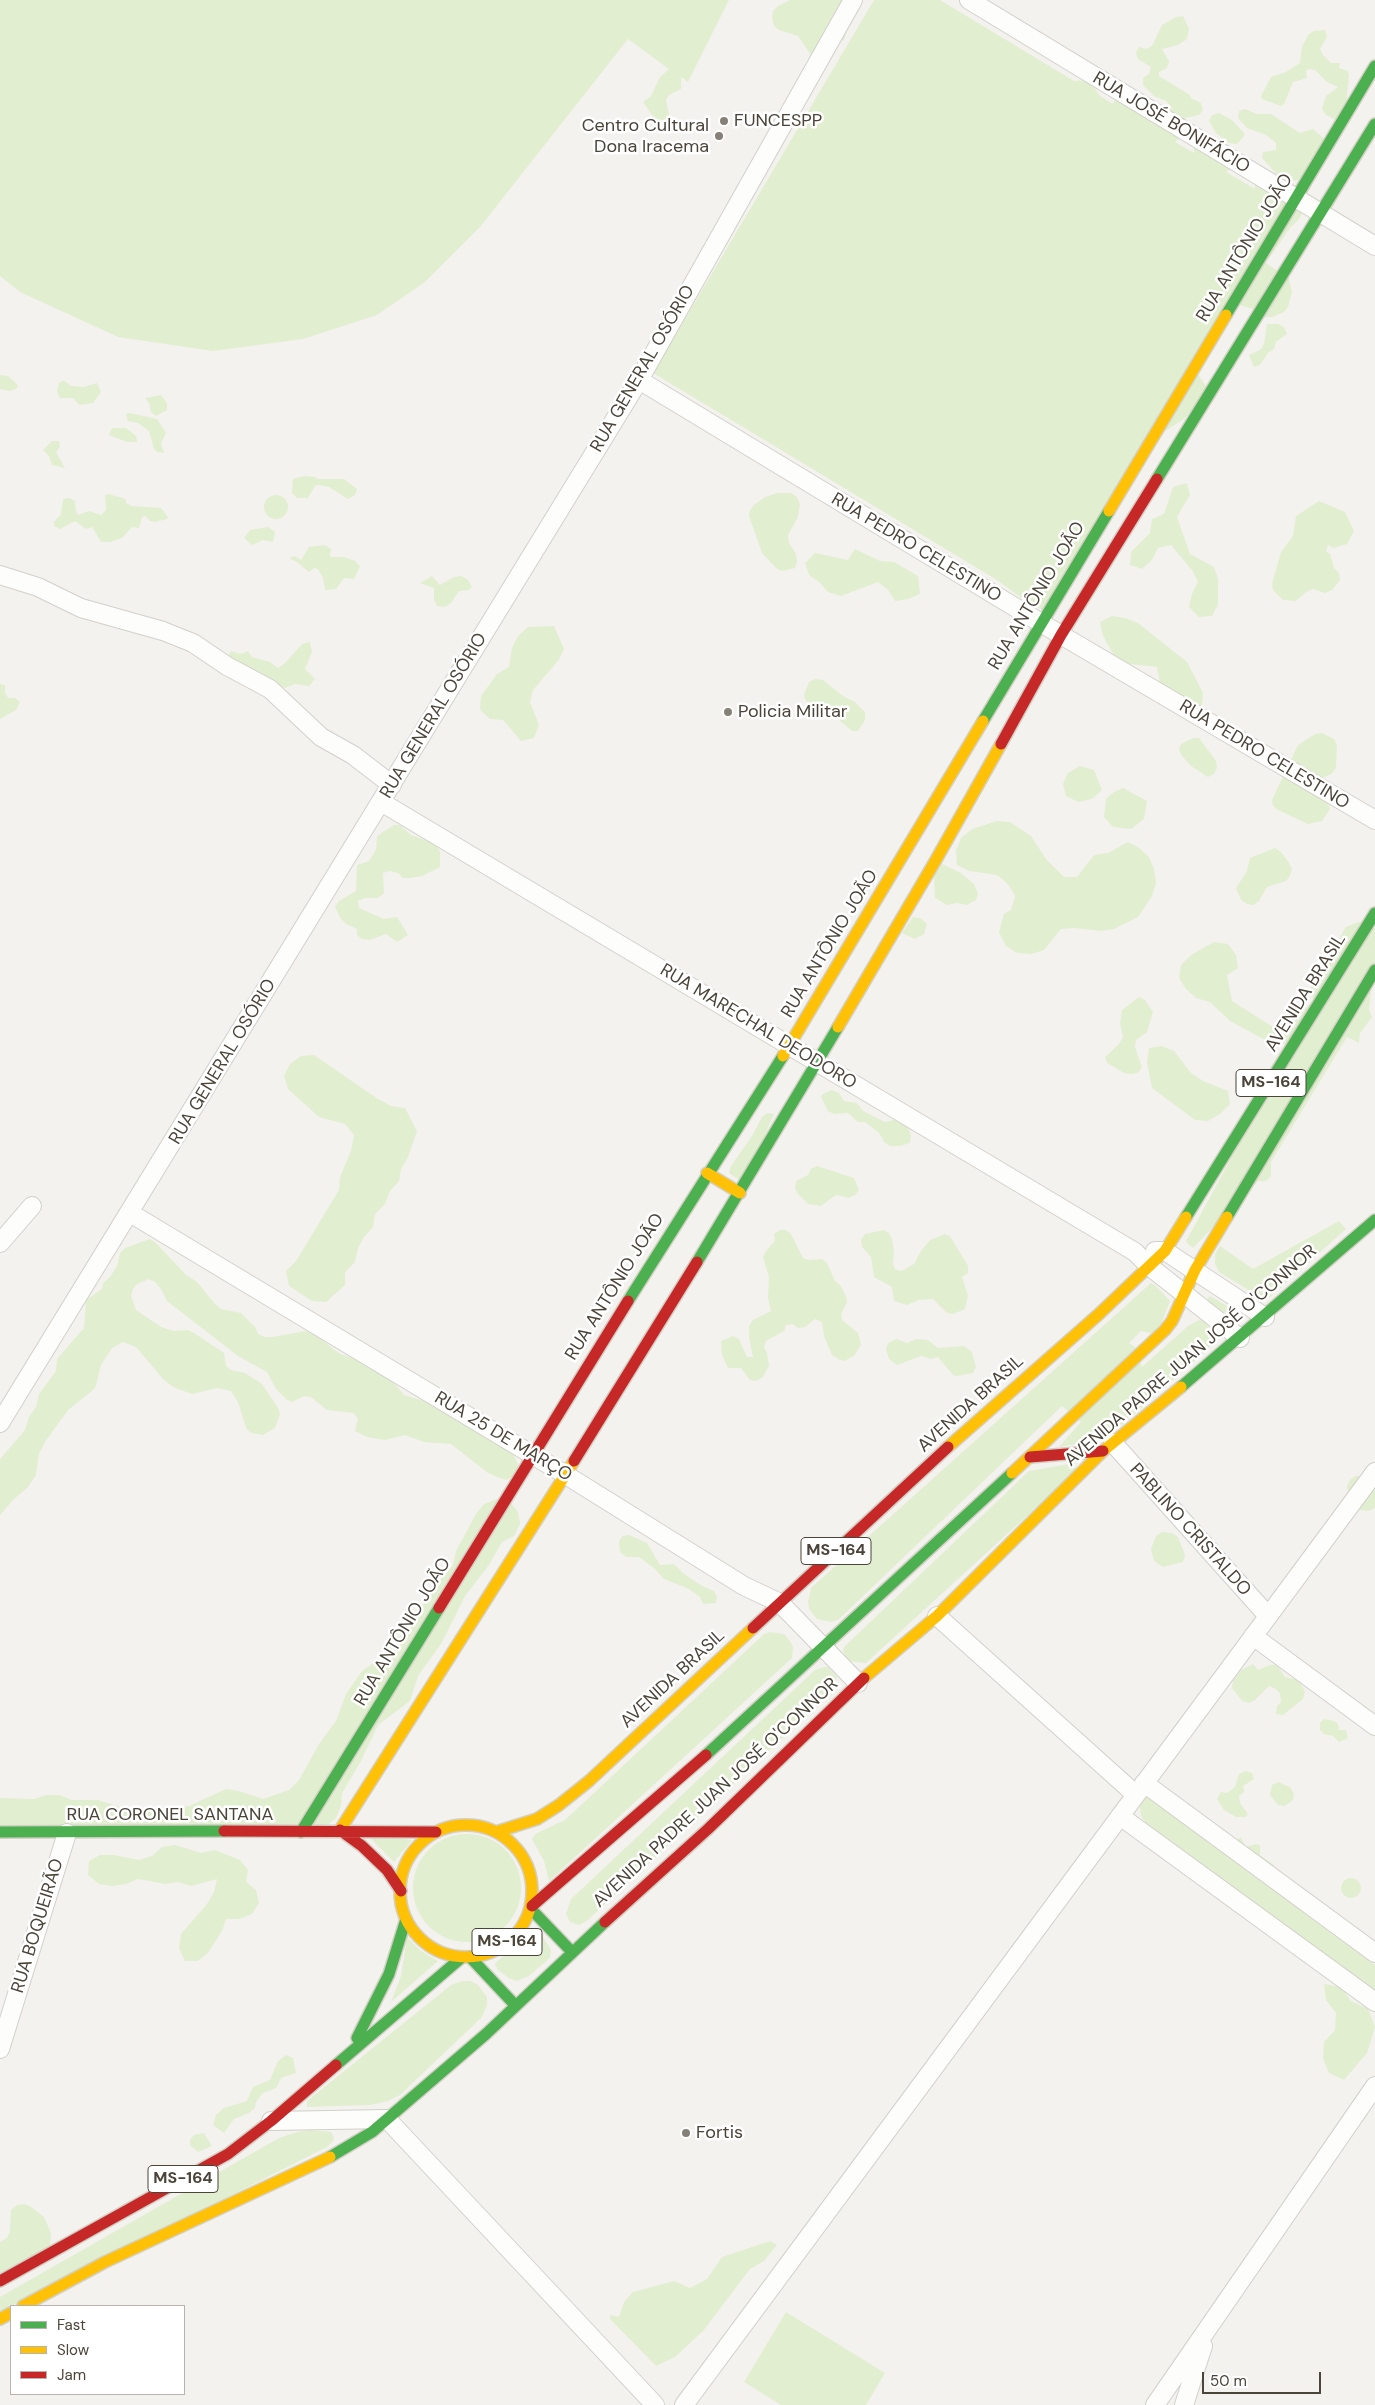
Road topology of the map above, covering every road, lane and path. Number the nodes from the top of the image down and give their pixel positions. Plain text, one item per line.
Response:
1 (853, 0) edge
2 (968, 0) edge
3 (1375, 66) edge
4 (1375, 124) edge
5 (1295, 198) junction
6 (1321, 214) junction
7 (1375, 246) edge
8 (639, 380) junction
9 (0, 575) edge
10 (1041, 623) junction
11 (1061, 635) junction
12 (392, 786) junction
13 (381, 802) junction
14 (1375, 820) edge
15 (923, 851) junction
16 (1375, 914) edge
17 (1375, 970) edge
18 (790, 1044) junction
19 (818, 1063) junction
20 (707, 1173) junction
21 (740, 1193) junction
22 (32, 1206) dead end
23 (130, 1213) junction
24 (1375, 1220) edge
25 (0, 1242) edge
26 (1165, 1251) junction
27 (1135, 1252) junction
28 (1149, 1266) junction
29 (1195, 1270) junction
30 (1185, 1295) junction
31 (1265, 1317) junction
32 (1240, 1338) junction
33 (0, 1423) edge
34 (1108, 1447) junction
35 (532, 1455) junction
36 (1030, 1457) junction
37 (1375, 1472) edge
38 (566, 1475) junction
39 (780, 1603) junction
40 (937, 1616) junction
41 (1268, 1616) junction
42 (1253, 1636) junction
43 (824, 1648) junction
44 (858, 1683) junction
45 (1375, 1726) edge
46 (1139, 1788) junction
47 (1120, 1816) junction
48 (340, 1830) junction
49 (0, 1832) edge
50 (67, 1832) junction
51 (301, 1832) junction
52 (436, 1832) junction
53 (496, 1832) junction
54 (401, 1891) junction
55 (532, 1908) junction
56 (406, 1919) junction
57 (572, 1952) junction
58 (1375, 1953) edge
59 (465, 1957) junction
60 (1375, 2002) edge
61 (515, 2005) junction
62 (0, 2049) edge
63 (349, 2053) junction
64 (1375, 2086) edge
65 (388, 2119) junction
66 (271, 2121) junction
67 (0, 2281) edge
68 (25, 2305) edge
69 (1209, 2327) junction
70 (655, 2405) edge
71 (684, 2405) edge
72 (1155, 2405) edge
73 (1184, 2405) edge

1 - 8 street, RUA GENERAL OSÓRIO
2 - 5 street, RUA JOSÉ BONIFÁCIO
3 - 5 main road, RUA ANTÔNIO JOÃO
4 - 6 main road, RUA ANTÔNIO JOÃO
5 - 6 street, RUA JOSÉ BONIFÁCIO
5 - 10 main road, RUA ANTÔNIO JOÃO
6 - 7 street, RUA JOSÉ BONIFÁCIO
6 - 11 main road, RUA ANTÔNIO JOÃO
8 - 10 street, RUA PEDRO CELESTINO
8 - 12 street, RUA GENERAL OSÓRIO
9 - 12 street
10 - 11 street, RUA PEDRO CELESTINO
10 - 15 main road, RUA ANTÔNIO JOÃO
11 - 14 street, RUA PEDRO CELESTINO
11 - 15 main road, RUA ANTÔNIO JOÃO
12 - 13 street, RUA GENERAL OSÓRIO
13 - 18 street, RUA MARECHAL DEODORO
13 - 23 street, RUA GENERAL OSÓRIO
15 - 18 main road, RUA ANTÔNIO JOÃO
15 - 19 main road, RUA ANTÔNIO JOÃO
16 - 26 main road, AVENIDA BRASIL / MS-164
17 - 29 main road, MS-164
18 - 19 street, RUA MARECHAL DEODORO
18 - 20 main road, RUA ANTÔNIO JOÃO
19 - 21 main road, RUA ANTÔNIO JOÃO
19 - 27 street, RUA MARECHAL DEODORO
20 - 21 main road
20 - 35 main road, RUA ANTÔNIO JOÃO
21 - 38 main road, RUA ANTÔNIO JOÃO
22 - 25 street
23 - 33 street, RUA GENERAL OSÓRIO
23 - 35 street, RUA 25 DE MARÇO
24 - 31 main road, AVENIDA PADRE JUAN JOSÉ O'CONNOR
26 - 27 street
26 - 28 main road, AVENIDA BRASIL / MS-164
26 - 29 street
27 - 28 street, RUA MARECHAL DEODORO
28 - 30 street, RUA MARECHAL DEODORO
28 - 39 main road, AVENIDA BRASIL / MS-164
29 - 30 main road, MS-164
29 - 31 street
30 - 32 street, RUA MARECHAL DEODORO
30 - 36 main road, MS-164
31 - 32 main road, AVENIDA PADRE JUAN JOSÉ O'CONNOR
32 - 34 main road, AVENIDA PADRE JUAN JOSÉ O'CONNOR
34 - 36 main road
34 - 40 main road, AVENIDA PADRE JUAN JOSÉ O'CONNOR
34 - 41 street, PABLINO CRISTALDO
35 - 38 street, RUA 25 DE MARÇO
35 - 51 main road, RUA ANTÔNIO JOÃO
36 - 43 main road, MS-164
37 - 41 street
38 - 39 street, RUA 25 DE MARÇO
38 - 48 main road, RUA ANTÔNIO JOÃO
39 - 43 street, RUA 25 DE MARÇO
39 - 53 main road, AVENIDA BRASIL / MS-164
40 - 44 main road, AVENIDA PADRE JUAN JOSÉ O'CONNOR
40 - 46 street
41 - 42 street
42 - 45 street
42 - 46 street
43 - 44 street, RUA 25 DE MARÇO
43 - 55 main road, MS-164
44 - 57 main road, AVENIDA PADRE JUAN JOSÉ O'CONNOR
46 - 47 street
46 - 58 street
47 - 60 street
47 - 71 street
48 - 51 main road, RUA CORONEL SANTANA
48 - 52 main road, RUA CORONEL SANTANA
48 - 54 main road
49 - 50 main road, RUA CORONEL SANTANA
50 - 51 main road, RUA CORONEL SANTANA
50 - 62 street, RUA BOQUEIRÃO
52 - 53 main road, MS-164
52 - 54 main road, MS-164
53 - 55 main road
54 - 56 main road, MS-164
55 - 57 main road
55 - 59 main road, MS-164
56 - 59 main road
56 - 63 main road, MS-164
57 - 61 main road, AVENIDA PADRE JUAN JOSÉ O'CONNOR
59 - 61 main road
59 - 63 main road, MS-164
61 - 65 main road, AVENIDA PADRE JUAN JOSÉ O'CONNOR
63 - 66 main road, MS-164
64 - 69 street
65 - 66 street
65 - 68 main road, AVENIDA PADRE JUAN JOSÉ O'CONNOR
65 - 70 street
66 - 67 main road, MS-164
69 - 72 street
69 - 73 street

